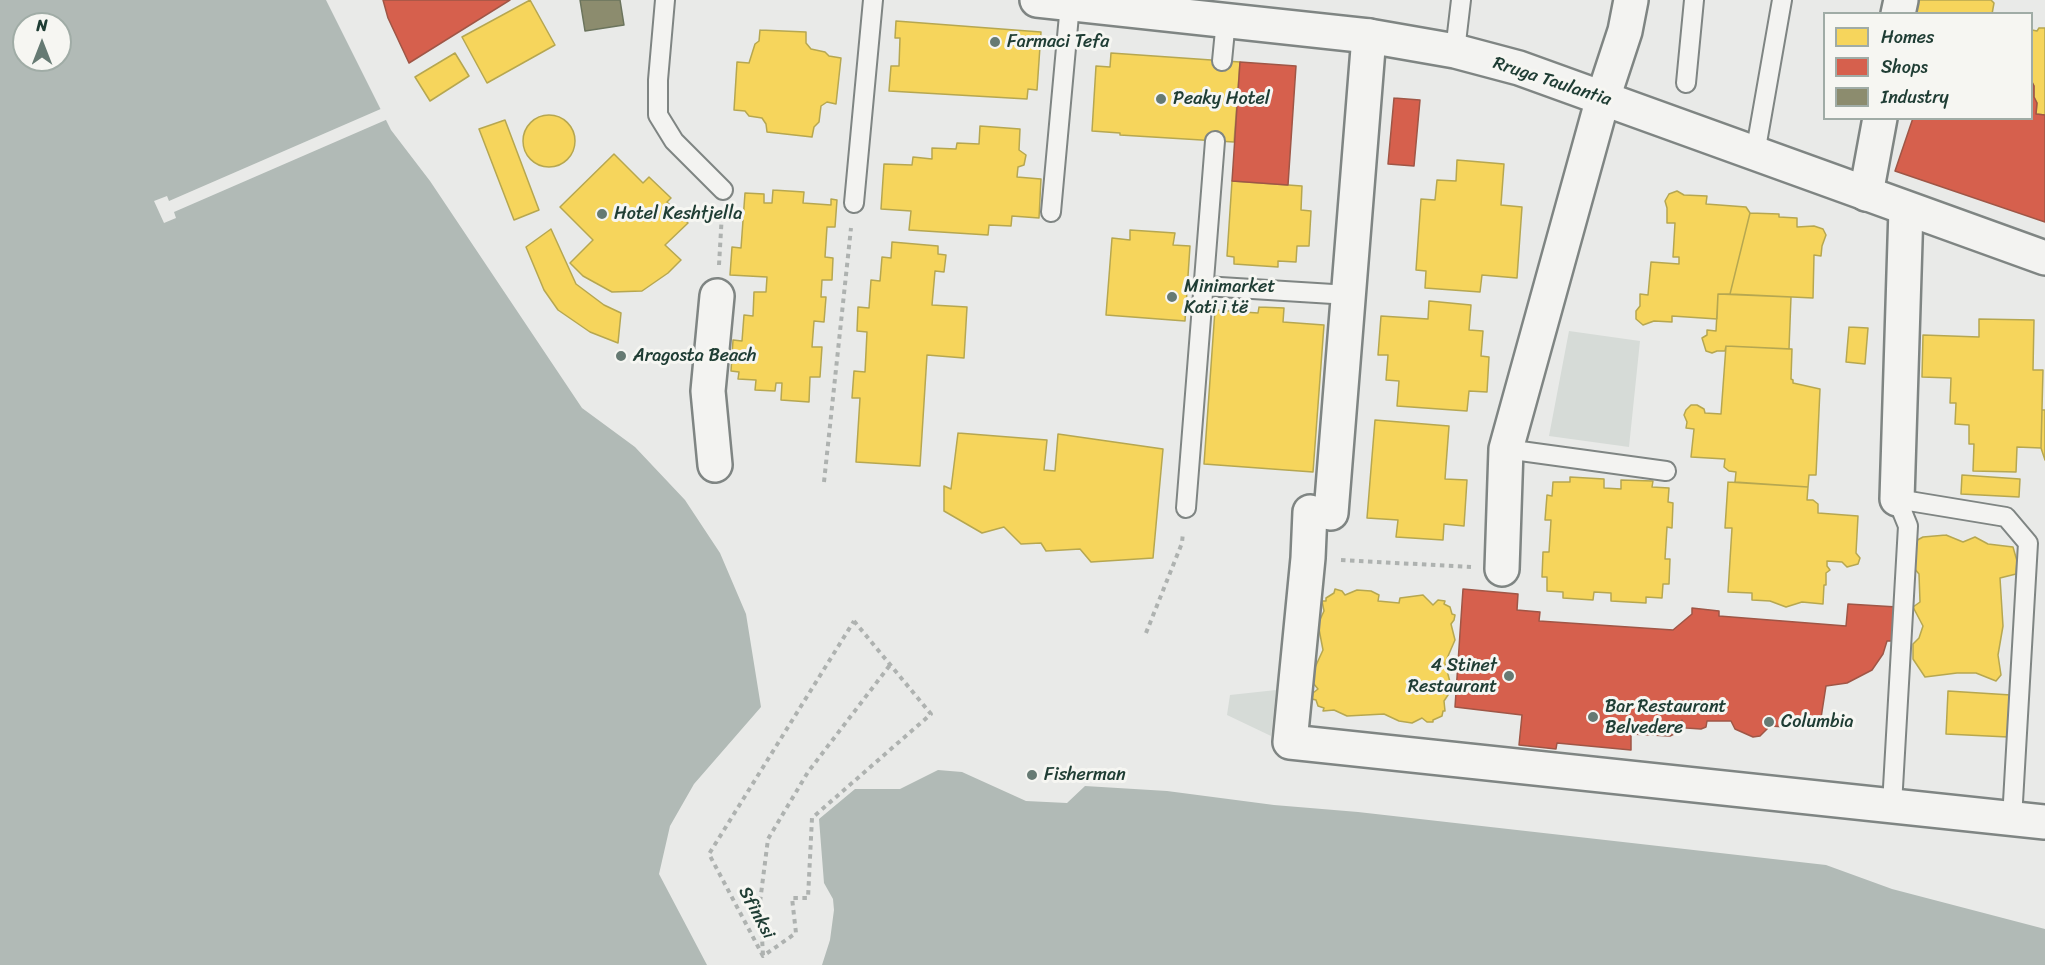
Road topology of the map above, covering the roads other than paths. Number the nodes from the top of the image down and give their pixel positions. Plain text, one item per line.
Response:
1 (665, 0) edge
2 (873, 0) edge
3 (1037, 0) edge
4 (1461, 0) edge
5 (1631, 0) edge
6 (1694, 0) edge
7 (1782, 0) edge
8 (1070, 4) junction
9 (1226, 20) junction
10 (1369, 36) junction
11 (1455, 51) junction
12 (1222, 61) dead end
13 (1686, 83) dead end
14 (1603, 98) junction
15 (1880, 120) edge
16 (1215, 141) dead end
17 (1755, 154) junction
18 (723, 190) road end
19 (1866, 194) junction
20 (854, 203) road end
21 (1906, 209) junction
22 (1051, 212) dead end
23 (2045, 258) edge
24 (1204, 286) junction
25 (1349, 295) junction
26 (717, 296) road end
27 (1506, 449) junction
28 (715, 465) dead end
29 (1666, 471) dead end
30 (1897, 499) junction
31 (1186, 508) road end
32 (1502, 569) road end
33 (1892, 805) junction
34 (2012, 819) junction
35 (2045, 822) edge

1 - 18 lane
2 - 20 lane
3 - 8 street, Rruga Taulantia
4 - 11 lane
5 - 14 street
6 - 13 lane
7 - 17 lane
8 - 9 street, Rruga Taulantia
8 - 22 lane
9 - 10 street, Rruga Taulantia
9 - 12 lane
10 - 11 street, Rruga Taulantia
10 - 25 street
11 - 14 street, Rruga Taulantia
14 - 17 street, Rruga Taulantia
14 - 27 street
15 - 19 street
16 - 24 lane
17 - 19 street, Rruga Taulantia
19 - 21 street, Rruga Taulantia
21 - 23 street, Rruga Taulantia
21 - 30 street
24 - 25 lane
24 - 31 lane
25 - 33 street
26 - 28 street
27 - 29 lane
27 - 32 street
30 - 33 lane
30 - 34 lane
33 - 34 street
34 - 35 street

